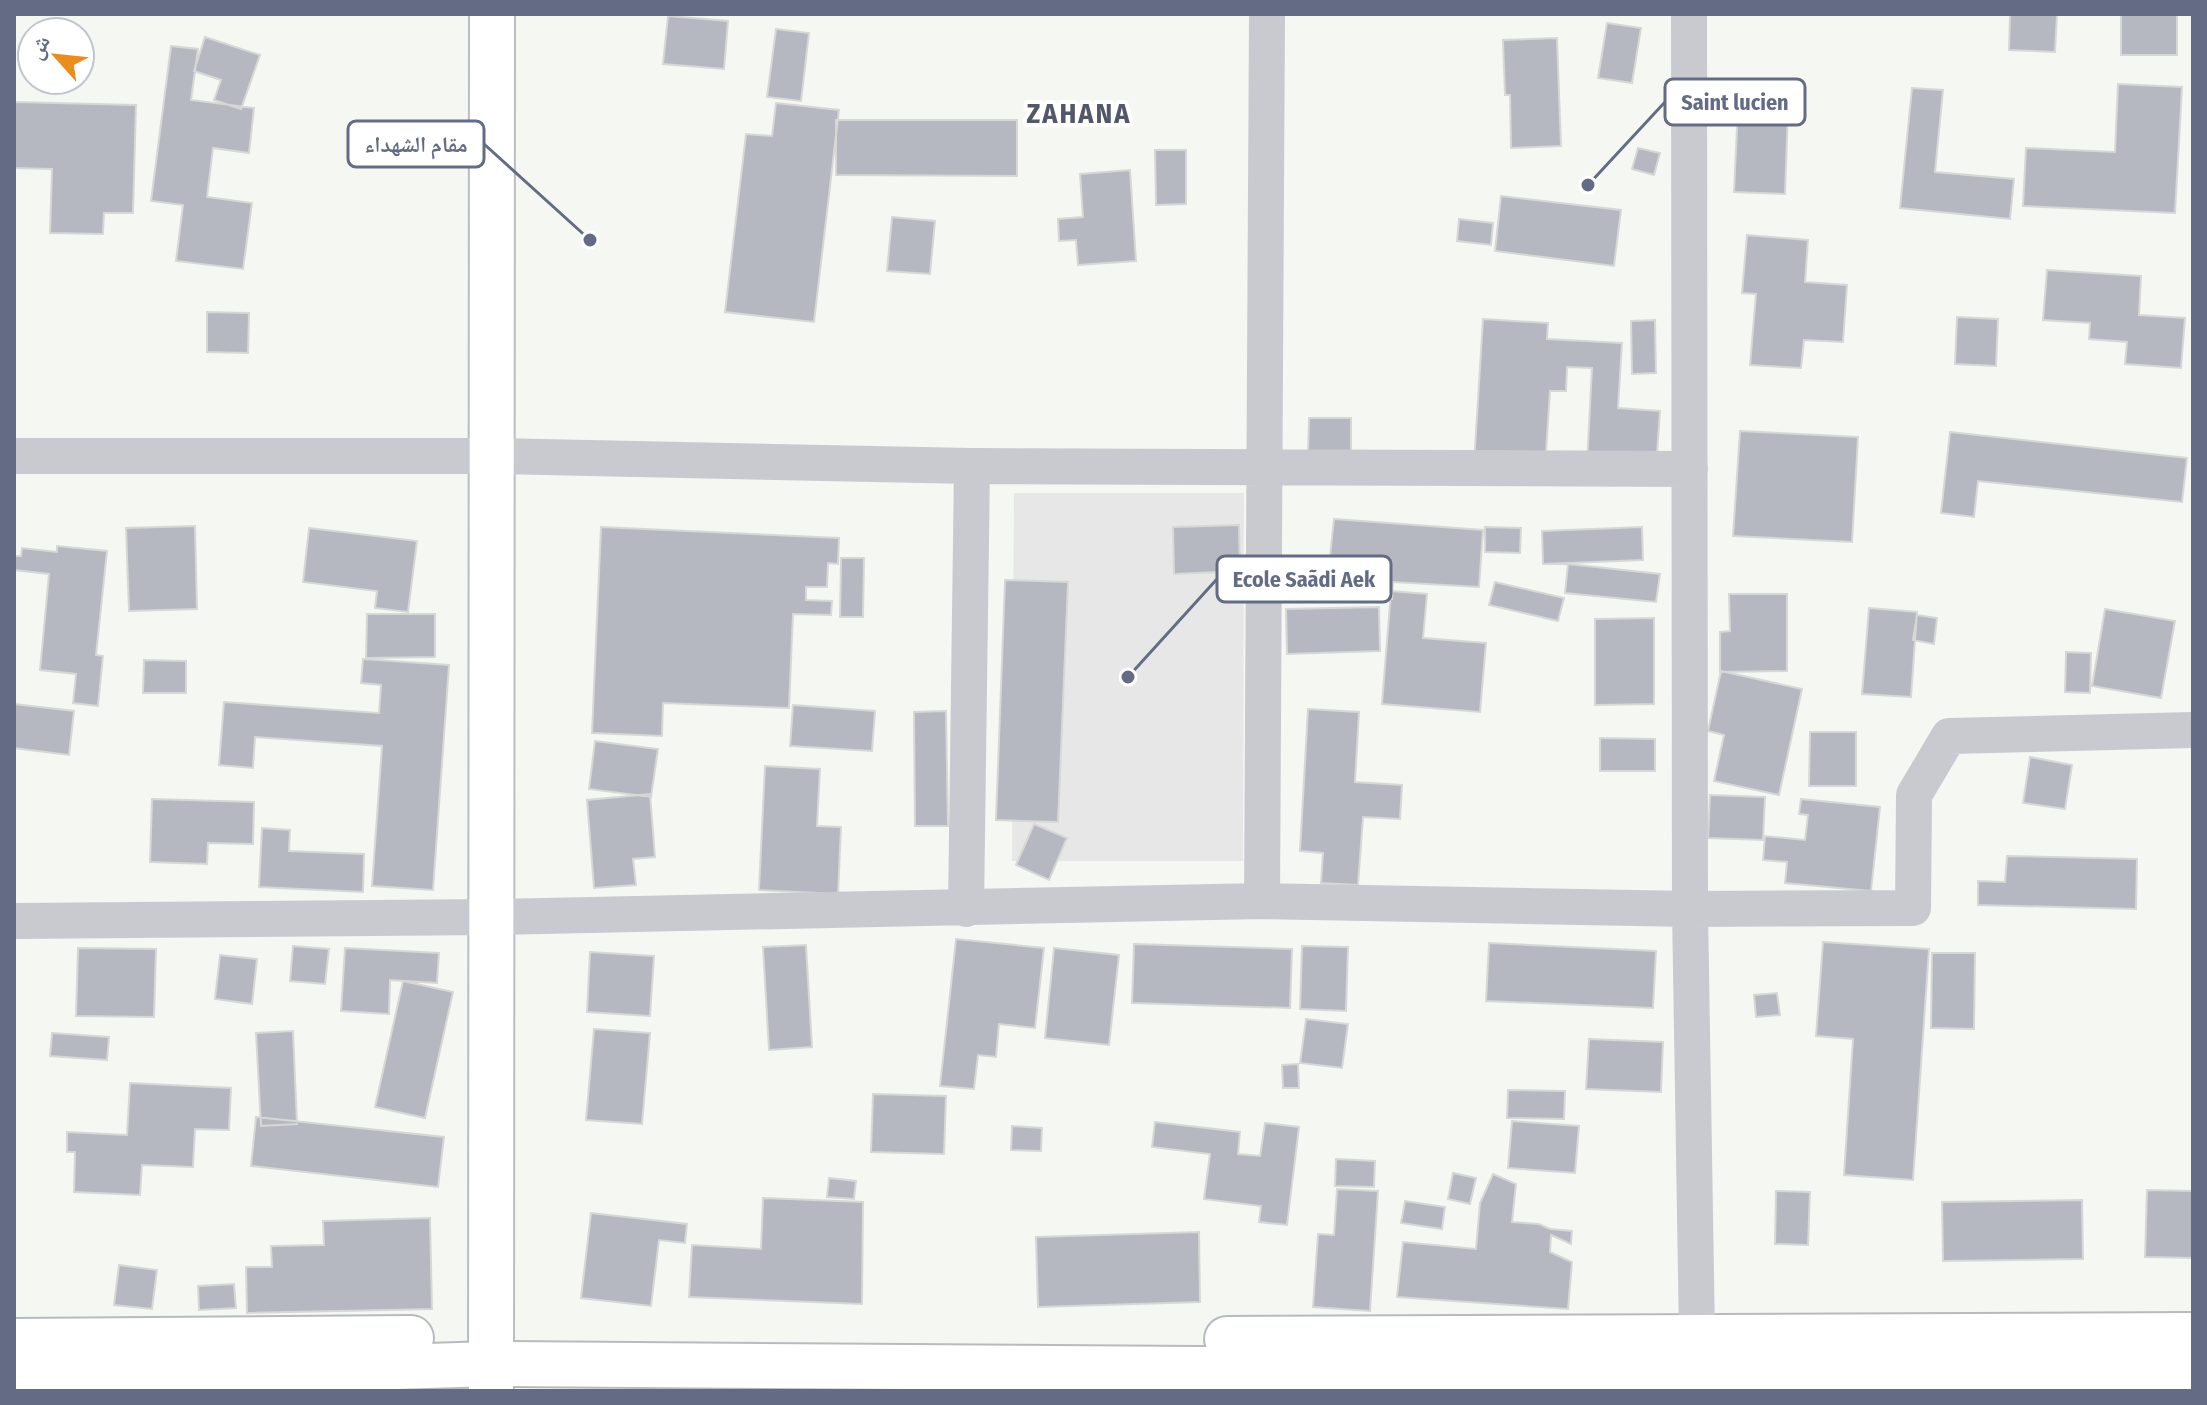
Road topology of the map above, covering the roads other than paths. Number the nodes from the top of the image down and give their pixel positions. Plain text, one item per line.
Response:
1 (492, 14) edge
2 (1267, 14) edge
3 (1689, 14) edge
4 (14, 456) edge
5 (491, 456) junction
6 (972, 466) junction
7 (1264, 468) junction
8 (1690, 469) junction
9 (2193, 730) edge
10 (1262, 901) junction
11 (966, 909) junction
12 (1690, 909) junction
13 (491, 917) junction
14 (14, 921) edge
15 (2193, 1335) edge
16 (14, 1341) edge
17 (1695, 1354) junction
18 (491, 1364) edge
19 (2193, 1376) edge
20 (14, 1379) edge

1 - 5 main road
2 - 7 street
3 - 8 street
4 - 5 street
5 - 6 street
5 - 13 main road
6 - 7 street
6 - 11 street
7 - 8 street
7 - 10 street
8 - 12 street
9 - 12 street
10 - 11 street
10 - 12 street
11 - 13 street
12 - 17 street
13 - 14 street
13 - 18 main road
15 - 17 main road
16 - 18 main road
17 - 18 main road
17 - 19 main road
18 - 20 main road

